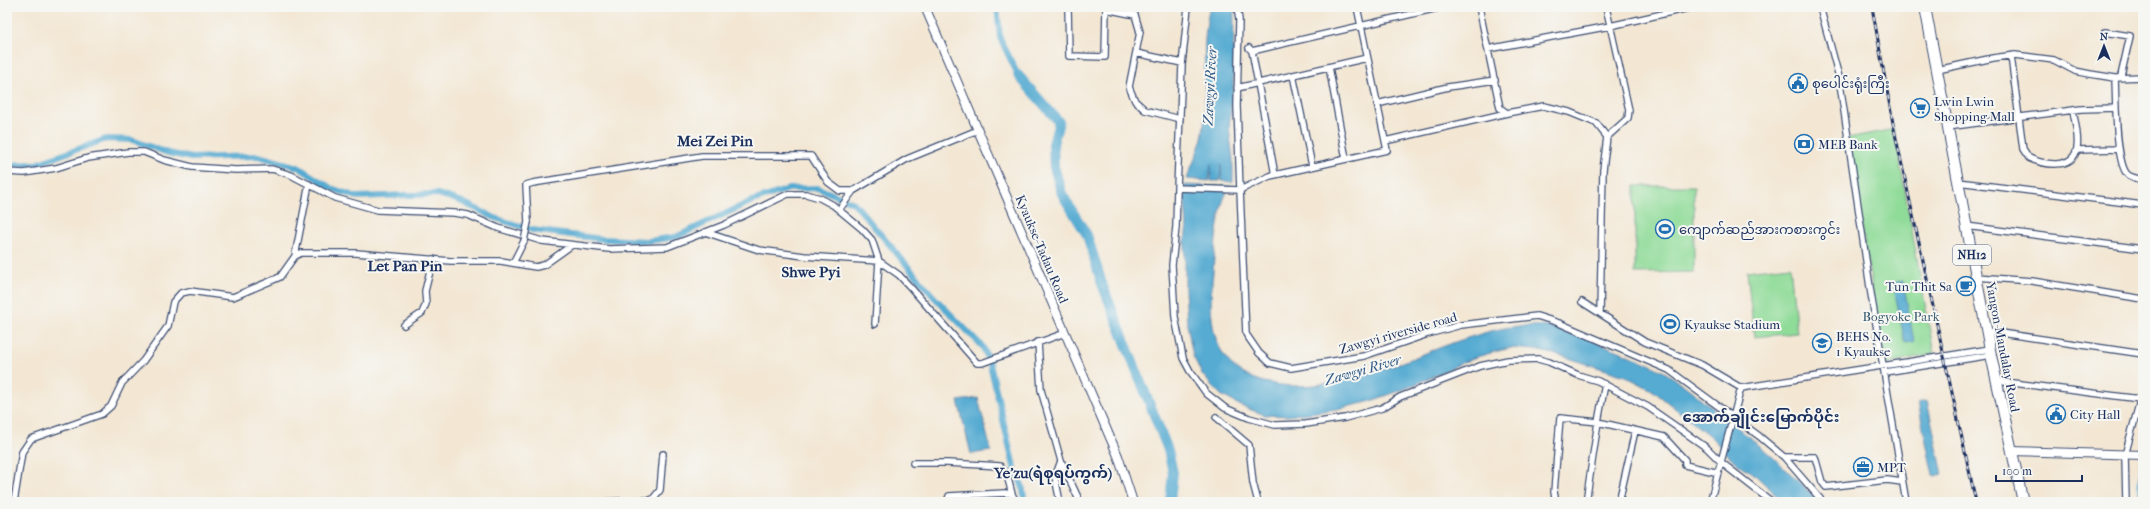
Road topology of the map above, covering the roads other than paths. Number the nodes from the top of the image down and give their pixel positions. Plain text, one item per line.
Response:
1 (925, 7) edge
2 (1068, 7) edge
3 (1188, 7) edge
4 (1237, 7) edge
5 (1356, 7) edge
6 (1442, 7) edge
7 (1479, 7) edge
8 (1606, 7) edge
9 (1693, 7) edge
10 (1820, 7) edge
11 (1925, 7) edge
12 (1106, 8) edge
13 (1361, 25) junction
14 (1610, 26) junction
15 (2106, 32) dead end
16 (1488, 49) junction
17 (1136, 53) junction
18 (2011, 56) junction
19 (1367, 58) junction
20 (1182, 63) junction
21 (1329, 66) junction
22 (1937, 70) junction
23 (1293, 75) junction
24 (2118, 77) junction
25 (2143, 77) edge
26 (1495, 80) junction
27 (1258, 85) junction
28 (1237, 88) junction
29 (1377, 104) junction
30 (2116, 108) junction
31 (2073, 111) junction
32 (1507, 113) junction
33 (2020, 118) junction
34 (1180, 119) junction
35 (1947, 127) junction
36 (978, 130) junction
37 (1607, 137) junction
38 (1385, 141) junction
39 (2119, 149) junction
40 (2077, 150) junction
41 (1346, 159) junction
42 (1312, 166) junction
43 (7, 172) edge
44 (1275, 175) junction
45 (2143, 180) edge
46 (1958, 182) junction
47 (309, 184) junction
48 (1177, 188) junction
49 (1240, 190) junction
50 (853, 191) junction
51 (2143, 205) edge
52 (839, 210) junction
53 (1965, 226) junction
54 (705, 232) junction
55 (572, 245) junction
56 (2143, 249) edge
57 (295, 256) junction
58 (433, 260) junction
59 (879, 261) junction
60 (513, 263) junction
61 (1976, 277) junction
62 (2143, 299) edge
63 (1582, 302) dead end
64 (1600, 313) junction
65 (875, 324) dead end
66 (404, 325) dead end
67 (1987, 331) junction
68 (1065, 333) junction
69 (1038, 342) junction
70 (1990, 352) junction
71 (2143, 354) edge
72 (1884, 365) junction
73 (1885, 372) junction
74 (1997, 382) junction
75 (1605, 384) junction
76 (1741, 388) junction
77 (2143, 390) edge
78 (2140, 399) junction
79 (1216, 416) dead end
80 (1734, 418) junction
81 (1598, 422) junction
82 (1634, 431) junction
83 (2011, 452) junction
84 (664, 454) dead end
85 (2128, 455) junction
86 (2143, 455) edge
87 (1784, 457) junction
88 (1061, 461) junction
89 (913, 463) dead end
90 (1722, 463) junction
91 (1719, 473) junction
92 (1902, 482) junction
93 (1012, 494) junction
94 (14, 502) edge
95 (603, 502) edge
96 (948, 502) edge
97 (1016, 502) edge
98 (1060, 502) edge
99 (1080, 502) edge
100 (1133, 502) edge
101 (1258, 502) edge
102 (1556, 502) edge
103 (1586, 502) edge
104 (1619, 502) edge
105 (1710, 502) edge
106 (1772, 502) edge
107 (1823, 502) edge
108 (1906, 502) edge
109 (2023, 502) edge
110 (2126, 502) edge

1 - 36 main road, Kyaukse-Tadau Road
2 - 12 street
3 - 20 street
4 - 28 street, Zawgyi riverside road
5 - 13 street
6 - 13 street
7 - 16 street
8 - 14 street
9 - 14 street
10 - 72 street
11 - 22 highway, Yangon-Mandalay Road / NH12
12 - 17 street
13 - 19 street
13 - 27 street
14 - 16 street
14 - 37 street
15 - 24 street
16 - 26 street
17 - 20 street
17 - 34 street
18 - 22 street
18 - 24 street
18 - 33 street
19 - 21 street
19 - 29 street
20 - 34 street
21 - 23 street
21 - 41 street
22 - 35 highway, Yangon-Mandalay Road / NH12
23 - 27 street
23 - 42 street
24 - 25 street
24 - 30 street
26 - 29 street
26 - 32 street
27 - 28 street
27 - 44 street
28 - 49 street, Zawgyi riverside road
29 - 38 street
30 - 31 street
30 - 39 street
31 - 33 street
31 - 40 street
32 - 37 street
32 - 38 street
33 - 35 street
33 - 40 street
34 - 48 street
35 - 46 highway, Yangon-Mandalay Road / NH12
36 - 50 street
36 - 68 main road, Kyaukse-Tadau Road
37 - 64 street
38 - 41 street
39 - 40 street
39 - 45 street
41 - 42 street
42 - 44 street
43 - 47 street
44 - 49 street
46 - 51 street
46 - 53 highway, Yangon-Mandalay Road / NH12
47 - 55 street
47 - 57 street
48 - 49 street
48 - 75 street
49 - 80 street, Zawgyi riverside road
50 - 52 street
50 - 60 street, bridge
52 - 54 street
52 - 59 street
53 - 56 street
53 - 61 highway, Yangon-Mandalay Road / NH12
54 - 55 street
54 - 59 street
55 - 60 street
57 - 58 street
57 - 94 street
58 - 60 street
58 - 66 street
59 - 65 street
59 - 69 street
61 - 62 street
61 - 67 highway, Yangon-Mandalay Road / NH12
63 - 64 street
64 - 76 street
67 - 70 highway, Yangon-Mandalay Road / NH12
67 - 71 street
68 - 69 street
68 - 100 main road, Kyaukse-Tadau Road
69 - 88 street
70 - 72 street
70 - 73 street
70 - 74 highway, Yangon-Mandalay Road / NH12
72 - 73 street
72 - 76 street
73 - 92 street
74 - 78 street
74 - 83 highway, Yangon-Mandalay Road / NH12
75 - 81 street
75 - 90 street
76 - 80 street
77 - 78 street
78 - 85 street
79 - 101 street
80 - 87 street, Zawgyi riverside road
80 - 90 street
81 - 82 street
81 - 102 street
81 - 103 street
82 - 91 street
82 - 104 street
83 - 85 main road
83 - 109 highway, Yangon-Mandalay Road / NH12
84 - 95 street
85 - 86 main road
85 - 110 street
87 - 92 street
87 - 107 street, Zawgyi riverside road
88 - 98 street
88 - 99 street
89 - 93 street
90 - 91 street
90 - 106 street
91 - 105 street
92 - 108 street
93 - 96 street
93 - 97 street

